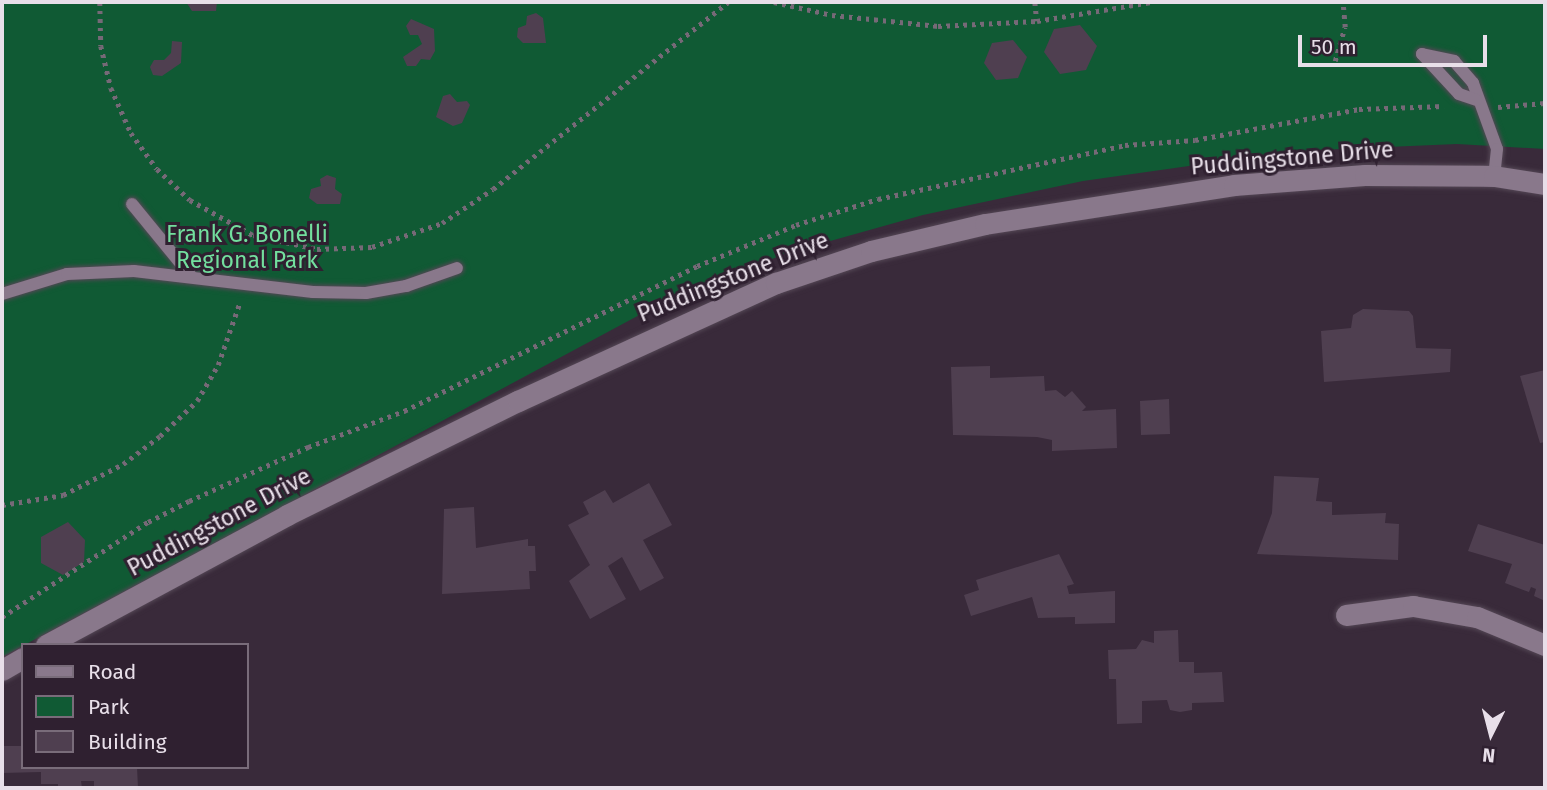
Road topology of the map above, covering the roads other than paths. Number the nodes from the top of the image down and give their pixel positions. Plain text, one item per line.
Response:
1 (1479, 104) road end
2 (1494, 176) junction
3 (1545, 184) edge
4 (132, 204) dead end
5 (457, 268) dead end
6 (191, 276) junction
7 (2, 294) edge
8 (1346, 615) dead end
9 (50, 643) edge
10 (1545, 645) edge
11 (21, 659) edge
12 (2, 670) edge

1 - 2 lane
2 - 3 street, Puddingstone Drive
2 - 9 street, Puddingstone Drive
4 - 6 lane
5 - 6 lane
6 - 7 lane
8 - 10 street
11 - 12 street

